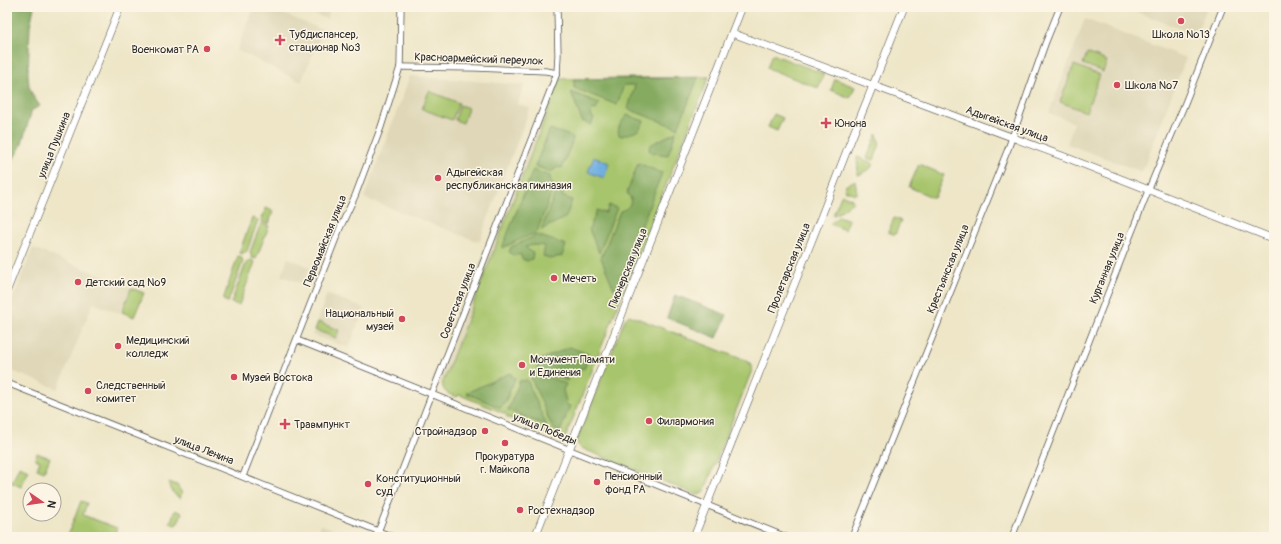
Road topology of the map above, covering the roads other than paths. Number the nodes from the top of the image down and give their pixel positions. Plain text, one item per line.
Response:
1 (120, 7) edge
2 (401, 7) edge
3 (557, 7) edge
4 (742, 7) edge
5 (904, 7) edge
6 (1060, 7) edge
7 (1223, 7) edge
8 (732, 33) junction
9 (400, 67) junction
10 (557, 73) junction
11 (873, 86) junction
12 (1012, 138) junction
13 (1148, 191) junction
14 (1274, 239) edge
15 (7, 290) edge
16 (297, 340) junction
17 (7, 383) edge
18 (432, 394) junction
19 (569, 449) junction
20 (243, 476) junction
21 (706, 505) junction
22 (377, 534) edge
23 (393, 537) edge
24 (535, 537) edge
25 (694, 537) edge
26 (786, 537) edge
27 (852, 537) edge
28 (1012, 537) edge

1 - 15 main road, улица Пушкина
2 - 9 street, Первомайская улица
3 - 10 street, Советская улица
4 - 8 main road, Пионерская улица
5 - 11 main road, Пролетарская улица
6 - 12 street, Крестьянская улица
7 - 13 street, Курганная улица
8 - 11 main road, Адыгейская улица
8 - 19 main road, Пионерская улица
9 - 10 street, Красноармейский переулок
9 - 16 street, Первомайская улица
10 - 18 street, Советская улица
11 - 12 main road, Адыгейская улица
11 - 21 main road, Пролетарская улица
12 - 13 main road, Адыгейская улица
12 - 27 street, Крестьянская улица
13 - 14 main road, Адыгейская улица
13 - 28 street, Курганная улица
16 - 18 street, улица Победы
16 - 20 street, Первомайская улица
17 - 20 street, улица Ленина
18 - 19 street, улица Победы
18 - 22 street, Советская улица
19 - 21 street, улица Победы
19 - 24 main road, Пионерская улица
20 - 22 street, улица Ленина
21 - 25 main road, Пролетарская улица
21 - 26 street, улица Победы
22 - 23 street, улица Ленина

